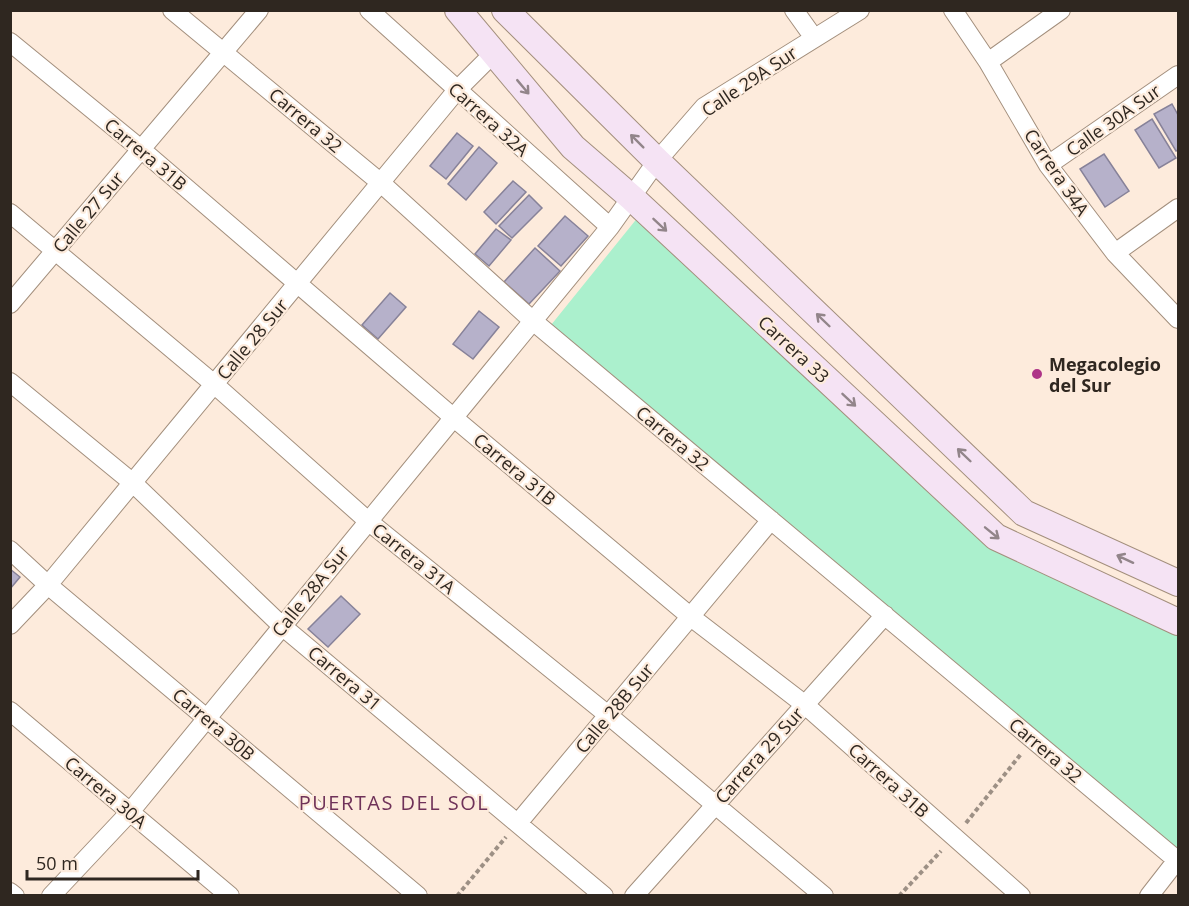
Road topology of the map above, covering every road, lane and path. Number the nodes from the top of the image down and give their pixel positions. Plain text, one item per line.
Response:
1 (172, 10) edge
2 (260, 10) edge
3 (369, 10) edge
4 (458, 10) edge
5 (506, 10) edge
6 (794, 10) edge
7 (860, 10) edge
8 (953, 10) edge
9 (1061, 10) edge
10 (814, 38) junction
11 (10, 42) edge
12 (224, 53) junction
13 (494, 53) junction
14 (988, 62) junction
15 (1179, 75) edge
16 (457, 90) junction
17 (142, 150) junction
18 (657, 161) junction
19 (1048, 165) junction
20 (381, 183) junction
21 (632, 198) junction
22 (1179, 208) edge
23 (10, 213) edge
24 (610, 227) junction
25 (56, 251) junction
26 (1115, 253) junction
27 (298, 283) junction
28 (10, 304) edge
29 (1179, 319) edge
30 (533, 321) junction
31 (10, 382) edge
32 (214, 384) junction
33 (454, 418) junction
34 (133, 483) junction
35 (771, 520) junction
36 (368, 521) junction
37 (10, 550) edge
38 (1179, 583) edge
39 (48, 585) junction
40 (885, 615) junction
41 (691, 617) junction
42 (1179, 622) edge
43 (10, 625) edge
44 (282, 626) junction
45 (804, 704) junction
46 (10, 711) edge
47 (608, 715) junction
48 (207, 718) junction
49 (716, 803) junction
50 (130, 812) junction
51 (518, 823) junction
52 (1178, 861) edge
53 (10, 892) edge
54 (15, 896) edge
55 (51, 896) edge
56 (230, 896) edge
57 (418, 896) edge
58 (457, 896) edge
59 (604, 896) edge
60 (634, 896) edge
61 (824, 896) edge
62 (1021, 896) edge
63 (1149, 896) edge

1 - 12 street, Carrera 32
2 - 12 street, Calle 27 Sur
3 - 16 street, Carrera 32A
4 - 13 main road, Carrera 33
18 -> 5 main road
6 - 10 street
7 - 10 street, Calle 29A Sur
8 - 14 street, Carrera 34A
9 - 14 street
10 - 18 street, Calle 29A Sur
11 - 17 street, Carrera 31B
12 - 17 street, Calle 27 Sur
12 - 20 street, Carrera 32
13 - 16 street, Calle 28 Sur
13 -> 21 main road, Carrera 33
14 - 19 street, Carrera 34A
15 - 19 street, Calle 30A Sur
16 - 20 street, Calle 28 Sur
16 - 24 street, Carrera 32A
17 - 25 street, Calle 27 Sur
17 - 27 street, Carrera 31B
18 - 21 street, Calle 29A Sur
38 -> 18 main road
19 - 26 street, Carrera 34A
20 - 27 street, Calle 28 Sur
20 - 30 street, Carrera 32
21 - 24 street, Calle 28A Sur
21 -> 42 main road, Carrera 33
22 - 26 street
23 - 25 street, Carrera 31A
24 - 30 street, Calle 28A Sur
25 - 28 street, Calle 27 Sur
25 - 32 street, Carrera 31A
26 - 29 street, Carrera 34A
27 - 32 street, Calle 28 Sur
27 - 33 street, Carrera 31B
30 - 33 street, Calle 28A Sur
30 - 35 street, Carrera 32
31 - 34 street, Carrera 31
32 - 34 street, Calle 28 Sur
32 - 36 street, Carrera 31A
33 - 36 street, Calle 28A Sur
33 - 41 street, Carrera 31B
34 - 39 street, Calle 28 Sur
34 - 44 street, Carrera 31
35 - 40 street, Carrera 32
35 - 41 street, Calle 28B Sur
36 - 44 street, Calle 28A Sur
36 - 47 street, Carrera 31A
37 - 39 street, Carrera 30B
39 - 43 street, Calle 28 Sur
39 - 48 street, Carrera 30B
40 - 45 street, Carrera 29 Sur
40 - 52 street, Carrera 32
41 - 45 street, Carrera 31B
41 - 47 street, Calle 28B Sur
44 - 48 street, Calle 28A Sur
44 - 51 street, Carrera 31
45 - 49 street, Carrera 29 Sur
45 - 62 street, Carrera 31B
46 - 50 street, Carrera 30A
47 - 49 street, Carrera 31A
47 - 51 street, Calle 28B Sur
48 - 50 street, Calle 28A Sur
48 - 57 street, Carrera 30B
49 - 60 street, Carrera 29 Sur
49 - 61 street, Carrera 31A
50 - 55 street, Calle 28A Sur
50 - 56 street, Carrera 30A
51 - 58 path
51 - 59 street, Carrera 31
52 - 63 street
53 - 54 street

